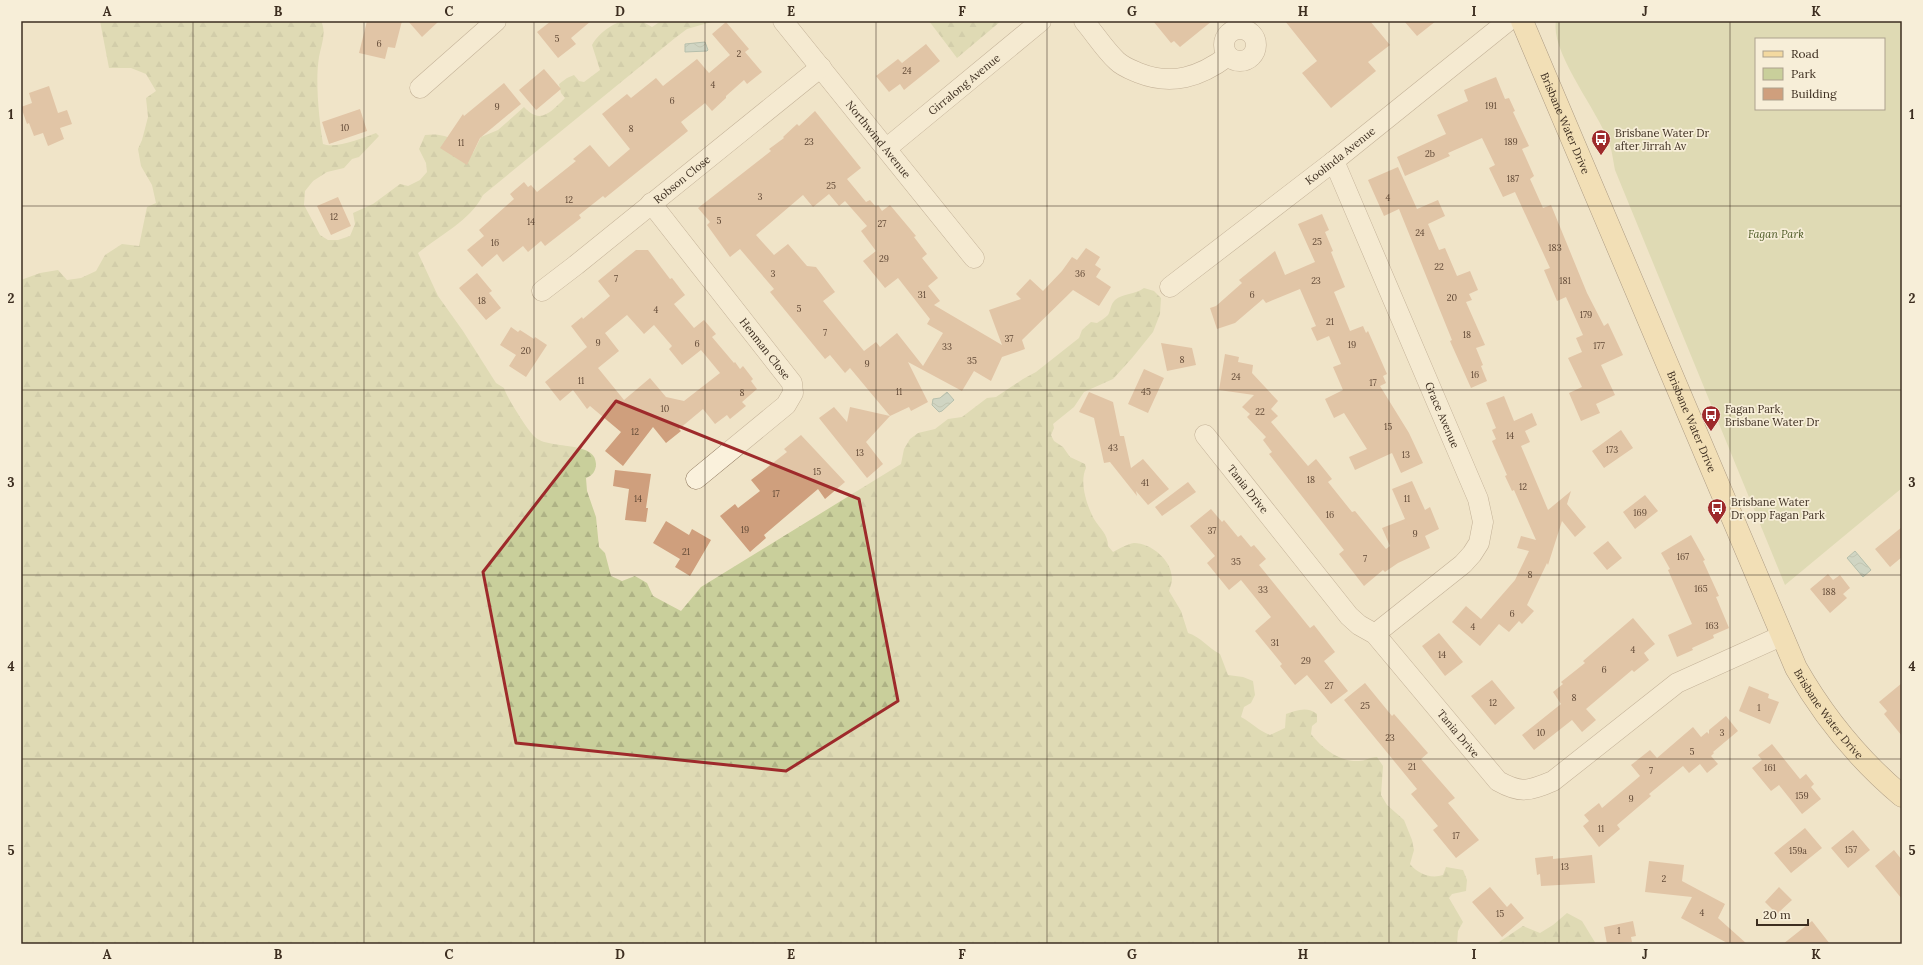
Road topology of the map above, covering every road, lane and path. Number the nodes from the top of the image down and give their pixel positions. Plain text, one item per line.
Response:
1 (496, 21) edge
2 (783, 21) edge
3 (1041, 21) edge
4 (1084, 21) edge
5 (1508, 21) edge
6 (1522, 21) edge
7 (1228, 56) dead end
8 (820, 67) junction
9 (420, 88) dead end
10 (887, 148) junction
11 (1334, 161) junction
12 (651, 204) junction
13 (974, 258) dead end
14 (1170, 287) dead end
15 (542, 291) dead end
16 (1205, 435) dead end
17 (696, 479) dead end
18 (1375, 634) junction
19 (1782, 636) junction
20 (1902, 796) edge

1 - 9 street
2 - 8 street, Northwind Avenue
3 - 10 street, Girralong Avenue
4 - 7 street
5 - 11 street, Koolinda Avenue
6 - 19 main road, Brisbane Water Drive
8 - 10 street, Northwind Avenue
8 - 12 street, Robson Close
10 - 13 street, Northwind Avenue
11 - 14 street, Koolinda Avenue
11 - 18 street, Grace Avenue
12 - 15 street, Robson Close
12 - 17 street, Henman Close
16 - 18 street, Tania Drive
18 - 19 street, Tania Drive
19 - 20 main road, Brisbane Water Drive

